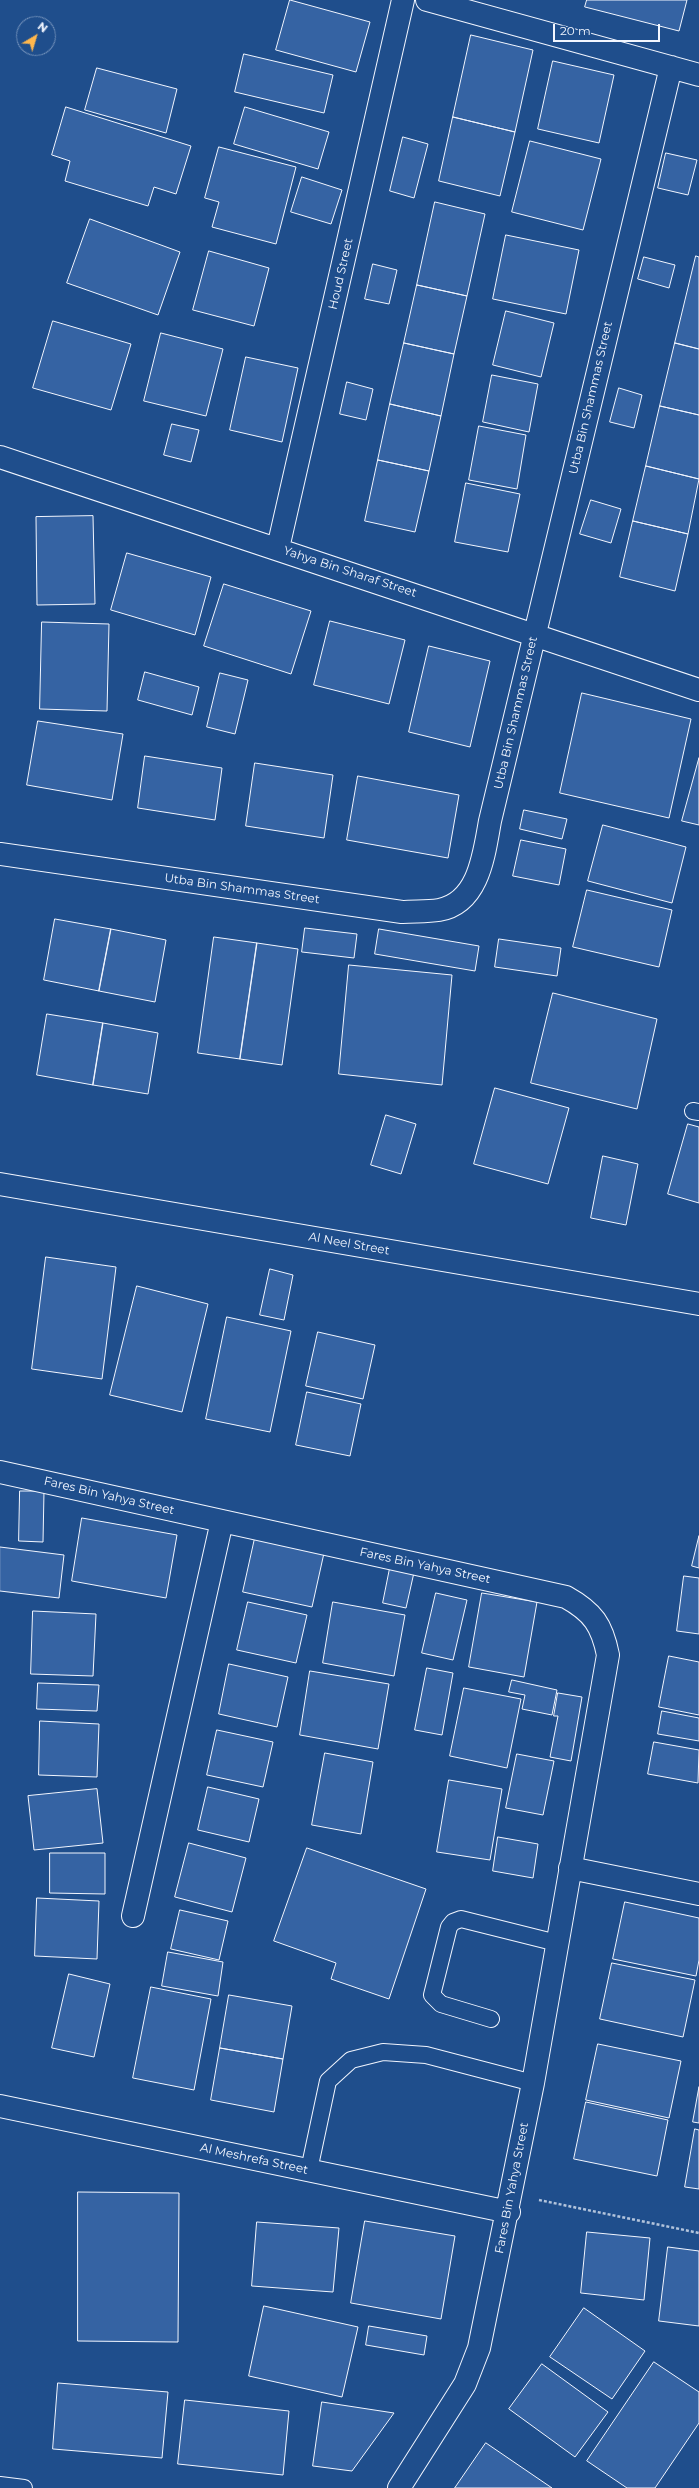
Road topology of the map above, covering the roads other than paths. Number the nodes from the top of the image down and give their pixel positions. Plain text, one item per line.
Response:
1 (403, 0) edge
2 (427, 0) edge
3 (671, 67) junction
4 (699, 75) edge
5 (0, 456) edge
6 (278, 548) junction
7 (535, 634) junction
8 (699, 690) edge
9 (0, 854) edge
10 (0, 1184) edge
11 (699, 1304) edge
12 (0, 1472) edge
13 (222, 1522) junction
14 (570, 1868) junction
15 (699, 1894) edge
16 (133, 1916) dead end
17 (557, 1943) junction
18 (491, 2019) dead end
19 (534, 2083) junction
20 (0, 2106) edge
21 (309, 2170) junction
22 (510, 2203) junction
23 (0, 2485) edge
24 (24, 2488) edge
25 (399, 2488) edge

1 - 6 street, Houd Street
2 - 3 street
3 - 4 street
3 - 7 street, Utba Bin Shammas Street
5 - 6 street, Yahya Bin Sharaf Street
6 - 7 street, Yahya Bin Sharaf Street
7 - 8 street, Yahya Bin Sharaf Street
7 - 9 street, Utba Bin Shammas Street
10 - 11 street, Al Neel Street
12 - 13 street, Fares Bin Yahya Street
13 - 14 street, Fares Bin Yahya Street
13 - 16 street
14 - 15 street
14 - 17 street, Fares Bin Yahya Street
17 - 18 lane
17 - 19 street, Fares Bin Yahya Street
19 - 21 lane
19 - 22 street, Fares Bin Yahya Street
20 - 21 street, Al Meshrefa Street
21 - 22 street, Al Meshrefa Street
22 - 25 street, Fares Bin Yahya Street
23 - 24 lane

